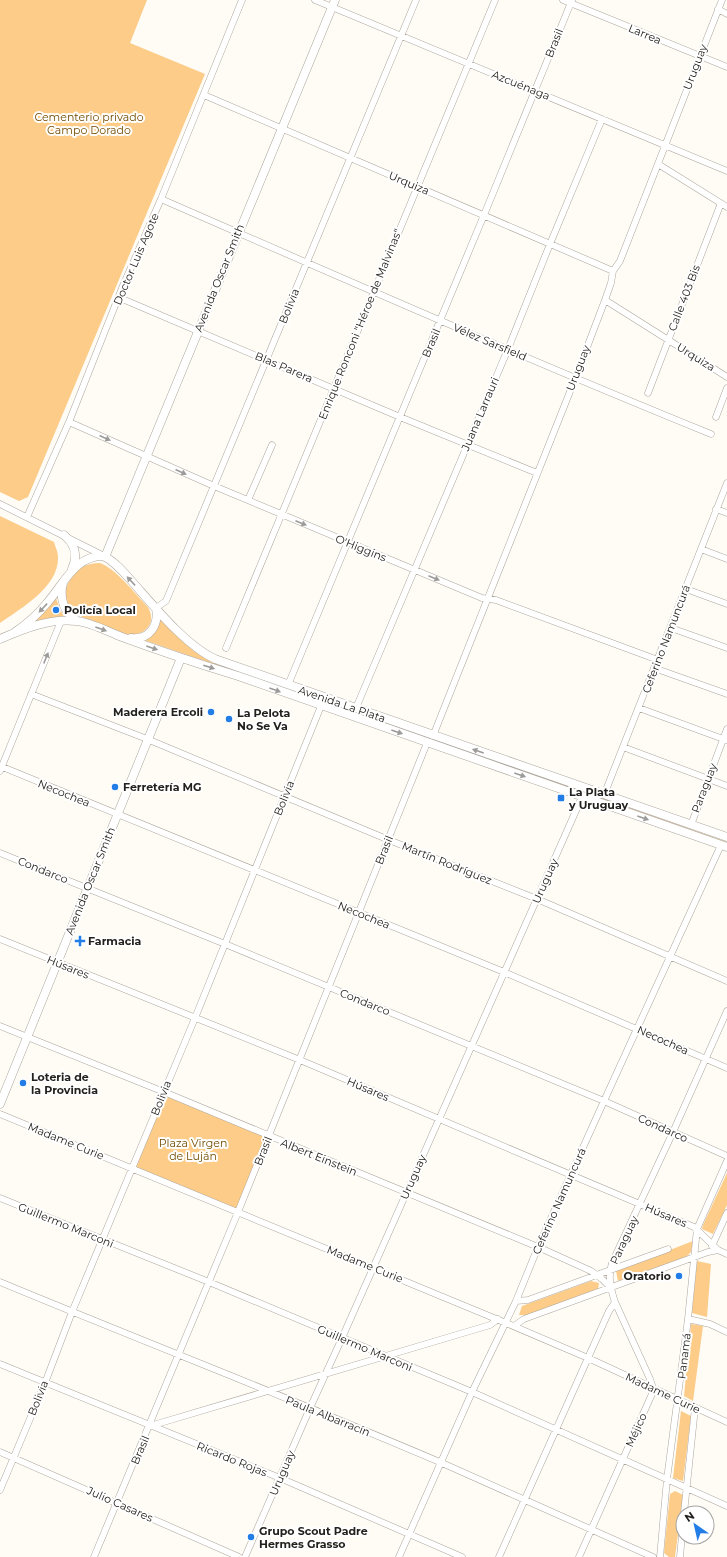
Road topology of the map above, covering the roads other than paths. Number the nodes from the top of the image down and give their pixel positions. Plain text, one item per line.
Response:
1 (242, 0) edge
2 (314, 0) edge
3 (416, 0) edge
4 (495, 0) edge
5 (564, 0) edge
6 (722, 0) edge
7 (571, 1) edge
8 (333, 4) edge
9 (718, 9) junction
10 (727, 14) edge
11 (402, 36) junction
12 (699, 56) junction
13 (468, 63) junction
14 (727, 67) edge
15 (535, 91) junction
16 (204, 95) junction
17 (602, 119) junction
18 (282, 129) junction
19 (665, 145) junction
20 (351, 158) junction
21 (658, 164) junction
22 (727, 171) edge
23 (417, 186) junction
24 (161, 199) junction
25 (721, 203) junction
26 (727, 207) edge
27 (484, 215) junction
28 (238, 233) junction
29 (550, 244) junction
30 (307, 262) junction
31 (613, 271) junction
32 (374, 292) junction
33 (120, 298) junction
34 (605, 300) junction
35 (440, 321) junction
36 (198, 331) junction
37 (668, 340) junction
38 (508, 349) junction
39 (266, 360) junction
40 (727, 377) edge
41 (575, 379) junction
42 (727, 388) edge
43 (334, 389) junction
44 (648, 393) dead end
45 (400, 417) junction
46 (716, 417) dead end
47 (69, 422) junction
48 (711, 434) dead end
49 (272, 445) dead end
50 (466, 445) junction
51 (146, 456) junction
52 (537, 473) junction
53 (727, 483) edge
54 (214, 486) junction
55 (248, 500) junction
56 (0, 504) edge
57 (716, 509) junction
58 (727, 513) edge
59 (281, 515) junction
60 (27, 517) junction
61 (64, 535) junction
62 (347, 542) junction
63 (701, 549) junction
64 (105, 557) junction
65 (727, 559) edge
66 (72, 569) junction
67 (414, 570) junction
68 (66, 579) junction
69 (686, 589) junction
70 (488, 599) junction
71 (727, 604) edge
72 (156, 608) junction
73 (60, 621) junction
74 (80, 622) junction
75 (671, 628) junction
76 (15, 632) junction
77 (122, 637) junction
78 (0, 640) edge
79 (226, 648) dead end
80 (727, 648) edge
81 (181, 658) junction
82 (658, 660) junction
83 (654, 668) junction
84 (288, 685) junction
85 (31, 694) junction
86 (727, 694) edge
87 (321, 706) junction
88 (356, 708) junction
89 (639, 708) junction
90 (727, 729) edge
91 (433, 736) junction
92 (147, 739) junction
93 (725, 739) edge
94 (427, 743) junction
95 (623, 747) junction
96 (1, 768) edge
97 (708, 779) junction
98 (727, 786) edge
99 (604, 795) junction
100 (285, 796) junction
101 (582, 797) junction
102 (117, 815) junction
103 (691, 825) junction
104 (727, 837) edge
105 (389, 840) junction
106 (724, 846) edge
107 (0, 853) edge
108 (255, 869) junction
109 (88, 888) junction
110 (537, 899) junction
111 (359, 913) junction
112 (0, 939) edge
113 (224, 944) junction
114 (670, 956) junction
115 (57, 963) junction
116 (504, 972) junction
117 (727, 981) edge
118 (329, 987) junction
119 (727, 1011) edge
120 (195, 1018) junction
121 (0, 1026) edge
122 (637, 1028) junction
123 (27, 1037) junction
124 (471, 1045) junction
125 (706, 1058) junction
126 (300, 1060) junction
127 (727, 1068) edge
128 (164, 1092) junction
129 (604, 1101) junction
130 (0, 1104) edge
131 (0, 1114) edge
132 (438, 1119) junction
133 (673, 1132) junction
134 (268, 1136) junction
135 (727, 1156) edge
136 (727, 1160) edge
137 (133, 1168) junction
138 (571, 1175) junction
139 (406, 1193) junction
140 (0, 1198) edge
141 (640, 1204) junction
142 (238, 1212) junction
143 (727, 1213) edge
144 (697, 1229) junction
145 (103, 1240) junction
146 (712, 1244) junction
147 (538, 1247) junction
148 (668, 1249) dead end
149 (718, 1250) junction
150 (710, 1252) junction
151 (727, 1254) edge
152 (694, 1258) junction
153 (373, 1267) junction
154 (610, 1270) junction
155 (596, 1274) junction
156 (0, 1282) edge
157 (209, 1282) junction
158 (610, 1287) junction
159 (516, 1301) junction
160 (615, 1302) junction
161 (72, 1312) junction
162 (498, 1319) junction
163 (688, 1319) junction
164 (506, 1323) junction
165 (514, 1326) junction
166 (727, 1332) edge
167 (342, 1338) junction
168 (180, 1354) junction
169 (386, 1356) junction
170 (588, 1358) junction
171 (0, 1364) edge
172 (326, 1374) junction
173 (45, 1383) junction
174 (653, 1388) junction
175 (267, 1392) junction
176 (472, 1392) junction
177 (678, 1399) junction
178 (310, 1408) junction
179 (695, 1408) junction
180 (727, 1422) edge
181 (150, 1426) junction
182 (556, 1429) junction
183 (0, 1452) edge
184 (14, 1458) junction
185 (623, 1459) junction
186 (441, 1463) junction
187 (280, 1478) junction
188 (667, 1479) junction
189 (686, 1488) junction
190 (0, 1490) edge
191 (524, 1499) junction
192 (118, 1503) junction
193 (685, 1505) edge
194 (727, 1506) edge
195 (591, 1530) junction
196 (410, 1534) junction
197 (681, 1545) edge
198 (94, 1557) edge
199 (239, 1557) edge
200 (246, 1557) edge
201 (399, 1557) edge
202 (462, 1557) edge
203 (499, 1557) edge
204 (579, 1557) edge
205 (653, 1557) edge
206 (660, 1557) edge
207 (680, 1557) edge

1 - 16 street, Doctor Luis Agote
2 - 8 street, Azcuénaga
3 - 11 street, Bolivia
4 - 13 street, Enrique Ronconi "Héroe de Malvinas"
5 - 7 street, Larrea
6 - 9 street, Uruguay
7 - 12 street, Larrea
7 - 15 street, Brasil
8 - 11 street, Azcuénaga
8 - 18 main road, Avenida Oscar Smith
9 - 10 street
9 - 12 street, Uruguay
11 - 13 street, Azcuénaga
11 - 20 street, Bolivia
12 - 14 street, Larrea
12 - 19 street, Uruguay
13 - 15 street, Azcuénaga
13 - 23 street, Enrique Ronconi "Héroe de Malvinas"
15 - 17 street, Azcuénaga
15 - 27 street, Brasil
16 - 18 street, Urquiza
16 - 24 street, Doctor Luis Agote
17 - 19 street, Azcuénaga
17 - 29 street, Juana Larrauri
18 - 20 street, Urquiza
18 - 28 main road, Avenida Oscar Smith
19 - 21 street, Uruguay
19 - 22 street, Azcuénaga
20 - 23 street, Urquiza
20 - 30 street, Bolivia
21 - 25 street
21 - 31 street, Uruguay
23 - 27 street, Urquiza
23 - 32 street, Enrique Ronconi "Héroe de Malvinas"
24 - 28 street, Vélez Sarsfield
24 - 33 street, Doctor Luis Agote
25 - 26 street
25 - 37 street, Calle 403 Bis
27 - 29 street, Urquiza
27 - 35 street, Brasil
28 - 30 street, Vélez Sarsfield
28 - 36 main road, Avenida Oscar Smith
29 - 31 street, Urquiza
29 - 38 street, Juana Larrauri
30 - 32 street, Vélez Sarsfield
30 - 39 street, Bolivia
31 - 34 street, Uruguay
32 - 35 street, Vélez Sarsfield
32 - 43 street, Enrique Ronconi "Héroe de Malvinas"
33 - 36 street, Blas Parera
33 - 47 street, Doctor Luis Agote
34 - 37 street, Urquiza
34 - 41 street, Uruguay
35 - 38 street, Vélez Sarsfield
35 - 45 street, Brasil
36 - 39 street, Blas Parera
36 - 51 main road, Avenida Oscar Smith
37 - 40 street, Urquiza
37 - 44 street, Calle 403 Bis
38 - 41 street, Vélez Sarsfield
38 - 50 street, Juana Larrauri
39 - 43 street, Blas Parera
39 - 54 street, Bolivia
41 - 48 street, Vélez Sarsfield
41 - 52 street, Uruguay
42 - 46 street
43 - 45 street, Blas Parera
43 - 59 street, Enrique Ronconi "Héroe de Malvinas"
45 - 50 street, Blas Parera
45 - 62 street, Brasil
47 -> 51 street, O'Higgins
47 - 60 street, Doctor Luis Agote
49 - 55 street
50 - 52 street, Blas Parera
50 - 67 street, Juana Larrauri
51 -> 54 street, O'Higgins
51 - 64 main road, Avenida Oscar Smith
52 - 70 street, Uruguay
53 - 57 street, Ceferino Namuncurá
54 - 55 street, O'Higgins
54 - 72 street, Bolivia
55 - 59 street, O'Higgins
56 - 60 street
57 - 58 street
57 - 63 street, Ceferino Namuncurá
59 -> 62 street, O'Higgins
59 - 79 street, Enrique Ronconi "Héroe de Malvinas"
60 - 61 street
61 - 64 street
61 - 66 main road
62 - 67 street, O'Higgins
62 - 84 street, Brasil
63 - 65 street
63 - 69 street, Ceferino Namuncurá
64 - 66 main road, Avenida La Plata
72 -> 64 main road, Avenida La Plata
66 - 68 main road, Avenida La Plata
67 -> 70 street, O'Higgins
67 - 88 street, Juana Larrauri
68 - 74 main road
68 -> 76 main road, Avenida La Plata
69 - 71 street
69 - 75 street, Ceferino Namuncurá
70 - 82 street, O'Higgins
70 - 91 street, Uruguay
72 - 77 main road
72 - 84 main road, Avenida La Plata
73 - 74 main road, Avenida La Plata
73 - 76 main road, Avenida La Plata
85 -> 73 street
74 -> 77 main road, Avenida La Plata
75 - 80 street
75 - 82 street, Ceferino Namuncurá
76 - 78 main road, Avenida La Plata
77 -> 81 main road, Avenida La Plata
81 -> 87 main road, Avenida La Plata
81 - 92 main road, Avenida Oscar Smith
82 - 83 street, Ceferino Namuncurá
83 - 86 street
83 - 89 street, Ceferino Namuncurá
84 - 88 main road, Avenida La Plata
85 - 92 street, Martín Rodríguez
85 - 96 street
87 -> 94 main road, Avenida La Plata
87 - 100 street, Bolivia
88 - 91 main road, Avenida La Plata
89 - 93 street
89 - 95 street, Ceferino Namuncurá
90 - 93 street, Paraguay
99 -> 91 main road, Avenida La Plata
92 - 100 street, Martín Rodríguez
92 - 102 main road, Avenida Oscar Smith
93 - 97 street, Paraguay
94 -> 101 main road, Avenida La Plata
94 - 105 street, Brasil
95 - 97 street
95 - 99 street, Ceferino Namuncurá
96 - 102 street, Necochea
97 - 98 street
97 - 103 street, Paraguay
99 - 103 main road, Avenida La Plata
100 - 105 street, Martín Rodríguez
100 - 108 street, Bolivia
101 -> 106 main road, Avenida La Plata
101 - 110 street, Uruguay
102 - 108 street, Necochea
102 - 109 main road, Avenida Oscar Smith
103 - 104 main road, Avenida La Plata
105 - 110 street, Martín Rodríguez
105 - 111 street, Brasil
106 - 114 street, Ceferino Namuncurá
107 - 109 street, Condarco
108 - 111 street, Necochea
108 - 113 street, Bolivia
109 - 113 street, Condarco
109 - 115 main road, Avenida Oscar Smith
110 - 114 street, Martín Rodríguez
110 - 116 street, Uruguay
111 - 116 street, Necochea
111 - 118 street, Brasil
112 - 115 street, Húsares
113 - 118 street, Condarco
113 - 120 street, Bolivia
114 - 117 street, Martín Rodríguez
114 - 122 street, Ceferino Namuncurá
115 - 120 street, Húsares
115 - 123 main road, Avenida Oscar Smith
116 - 122 street, Necochea
116 - 124 street, Uruguay
118 - 124 street, Condarco
118 - 126 street, Brasil
119 - 125 street, Paraguay
120 - 126 street, Húsares
120 - 128 street, Bolivia
121 - 123 street, Albert Einstein
122 - 125 street, Necochea
122 - 129 street, Ceferino Namuncurá
123 - 128 street, Albert Einstein
123 - 130 main road, Avenida Oscar Smith
124 - 129 street, Condarco
124 - 132 street, Uruguay
125 - 127 street, Necochea
125 - 133 street, Paraguay
126 - 132 street, Húsares
126 - 134 street, Brasil
128 - 134 street, Albert Einstein
128 - 137 street, Bolivia
129 - 133 street, Condarco
129 - 138 street, Ceferino Namuncurá
131 - 137 street, Madame Curie
132 - 138 street, Húsares
132 - 139 street, Uruguay
133 - 135 street, Condarco
133 - 141 street, Paraguay
134 - 139 street, Albert Einstein
134 - 142 street, Brasil
136 - 144 street, Panamá
137 - 142 street, Madame Curie
137 - 145 street, Bolivia
138 - 141 street, Húsares
138 - 147 street, Ceferino Namuncurá
139 - 147 street, Albert Einstein
139 - 153 street, Uruguay
140 - 145 street, Guillermo Marconi
141 - 144 street, Húsares
141 - 154 street, Paraguay
142 - 153 street, Madame Curie
142 - 157 street, Brasil
143 - 146 street
144 - 146 street, Húsares
144 - 152 street, Panamá
145 - 157 street, Guillermo Marconi
145 - 161 street, Bolivia
146 - 149 street, Húsares
146 - 150 street
147 - 155 street, Albert Einstein
147 - 159 street, Ceferino Namuncurá
148 - 154 street
149 - 150 street
149 - 151 street, Húsares
150 - 152 street
152 - 158 street
152 - 163 street, Panamá
153 - 162 street, Madame Curie
153 - 167 street, Uruguay
154 - 155 street
154 - 158 street, Paraguay
155 - 158 street, Albert Einstein
155 - 159 street
156 - 161 street, Paula Albarracín
157 - 167 street, Guillermo Marconi
157 - 168 street, Brasil
158 - 160 street, Paraguay
158 - 165 street
159 - 164 street, Ceferino Namuncurá
160 - 170 street
160 - 174 street
161 - 168 street, Paula Albarracín
161 - 173 street, Bolivia
162 - 164 street, Madame Curie
162 - 169 street
163 - 166 street
163 - 177 street, Panamá
164 - 165 street, Madame Curie
164 - 176 street, Ceferino Namuncurá
165 - 170 street, Madame Curie
167 - 169 street, Guillermo Marconi
167 - 172 street, Uruguay
168 - 175 street, Paula Albarracín
168 - 181 street, Brasil
169 - 172 street
169 - 176 street, Guillermo Marconi
170 - 174 street, Madame Curie
170 - 182 street
171 - 173 street, Ricardo Rojas
172 - 175 street
172 - 178 street, Uruguay
173 - 181 street, Ricardo Rojas
173 - 184 street, Bolivia
174 - 177 street, Madame Curie
174 - 185 street, Méjico
175 - 178 street, Paula Albarracín
175 - 181 street
176 - 182 street, Guillermo Marconi
176 - 186 street, Ceferino Namuncurá
177 - 179 street, Madame Curie
177 - 188 street, Panamá
178 - 186 street, Paula Albarracín
178 - 187 street, Uruguay
179 - 180 street, Madame Curie
179 - 189 street
181 - 187 street, Ricardo Rojas
181 - 192 street, Brasil
182 - 185 street, Guillermo Marconi
182 - 191 street
183 - 184 street, Julio Casares
184 - 190 street, Bolivia
184 - 192 street, Julio Casares
185 - 188 street, Guillermo Marconi
185 - 195 street, Méjico
186 - 191 street, Paula Albarracín
186 - 196 street, Ceferino Namuncurá
187 - 196 street, Ricardo Rojas
187 - 200 street, Uruguay
188 - 189 street, Guillermo Marconi
188 - 206 street, Panamá
189 - 193 street
189 - 194 street, Guillermo Marconi
191 - 195 street, Paula Albarracín
191 - 203 street
192 - 198 street, Brasil
192 - 199 street, Julio Casares
195 - 204 street, Méjico
195 - 205 street, Paula Albarracín
196 - 201 street, Ceferino Namuncurá
196 - 202 street, Ricardo Rojas
197 - 207 street

